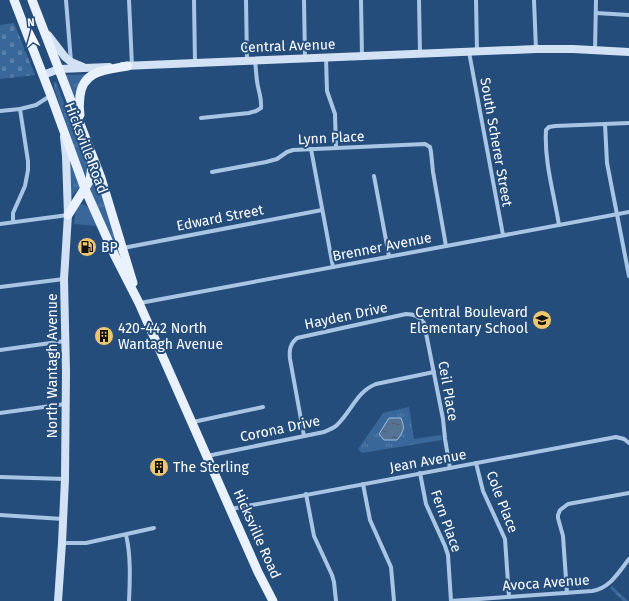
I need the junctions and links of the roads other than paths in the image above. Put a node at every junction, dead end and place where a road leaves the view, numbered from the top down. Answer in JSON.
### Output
{"nodes":[{"id":1,"x":14,"y":0,"type":"edge"},
{"id":2,"x":32,"y":0,"type":"edge"},
{"id":3,"x":66,"y":0,"type":"edge"},
{"id":4,"x":129,"y":0,"type":"edge"},
{"id":5,"x":194,"y":0,"type":"edge"},
{"id":6,"x":246,"y":0,"type":"edge"},
{"id":7,"x":304,"y":0,"type":"edge"},
{"id":8,"x":361,"y":0,"type":"edge"},
{"id":9,"x":419,"y":0,"type":"edge"},
{"id":10,"x":476,"y":0,"type":"edge"},
{"id":11,"x":534,"y":0,"type":"edge"},
{"id":12,"x":596,"y":0,"type":"edge"},
{"id":13,"x":596,"y":14,"type":"junction"},
{"id":14,"x":629,"y":15,"type":"edge"},
{"id":15,"x":44,"y":29,"type":"junction"},
{"id":16,"x":474,"y":49,"type":"junction"},
{"id":17,"x":536,"y":49,"type":"junction"},
{"id":18,"x":595,"y":50,"type":"junction"},
{"id":19,"x":629,"y":52,"type":"edge"},
{"id":20,"x":420,"y":54,"type":"junction"},
{"id":21,"x":362,"y":56,"type":"junction"},
{"id":22,"x":326,"y":58,"type":"junction"},
{"id":23,"x":305,"y":59,"type":"junction"},
{"id":24,"x":252,"y":61,"type":"junction"},
{"id":25,"x":71,"y":62,"type":"junction"},
{"id":26,"x":195,"y":63,"type":"junction"},
{"id":27,"x":130,"y":66,"type":"junction"},
{"id":28,"x":85,"y":68,"type":"junction"},
{"id":29,"x":59,"y":69,"type":"junction"},
{"id":30,"x":43,"y":75,"type":"junction"},
{"id":31,"x":51,"y":96,"type":"junction"},
{"id":32,"x":20,"y":109,"type":"junction"},
{"id":33,"x":0,"y":110,"type":"edge"},
{"id":34,"x":201,"y":118,"type":"dead end"},
{"id":35,"x":629,"y":123,"type":"edge"},
{"id":36,"x":605,"y":124,"type":"junction"},
{"id":37,"x":63,"y":130,"type":"junction"},
{"id":38,"x":84,"y":134,"type":"junction"},
{"id":39,"x":336,"y":148,"type":"junction"},
{"id":40,"x":311,"y":149,"type":"junction"},
{"id":41,"x":91,"y":152,"type":"junction"},
{"id":42,"x":212,"y":172,"type":"dead end"},
{"id":43,"x":374,"y":176,"type":"dead end"},
{"id":44,"x":85,"y":189,"type":"junction"},
{"id":45,"x":74,"y":206,"type":"junction"},
{"id":46,"x":322,"y":210,"type":"junction"},
{"id":47,"x":95,"y":212,"type":"junction"},
{"id":48,"x":629,"y":212,"type":"edge"},
{"id":49,"x":616,"y":214,"type":"junction"},
{"id":50,"x":68,"y":215,"type":"junction"},
{"id":51,"x":13,"y":222,"type":"junction"},
{"id":52,"x":0,"y":224,"type":"edge"},
{"id":53,"x":560,"y":225,"type":"junction"},
{"id":54,"x":503,"y":235,"type":"junction"},
{"id":55,"x":446,"y":246,"type":"junction"},
{"id":56,"x":123,"y":248,"type":"junction"},
{"id":57,"x":389,"y":256,"type":"junction"},
{"id":58,"x":332,"y":267,"type":"junction"},
{"id":59,"x":629,"y":276,"type":"edge"},
{"id":60,"x":64,"y":279,"type":"junction"},
{"id":61,"x":0,"y":287,"type":"edge"},
{"id":62,"x":139,"y":303,"type":"junction"},
{"id":63,"x":422,"y":320,"type":"joint"},
{"id":64,"x":66,"y":341,"type":"junction"},
{"id":65,"x":0,"y":350,"type":"edge"},
{"id":66,"x":434,"y":372,"type":"junction"},
{"id":67,"x":65,"y":404,"type":"junction"},
{"id":68,"x":262,"y":407,"type":"dead end"},
{"id":69,"x":0,"y":413,"type":"edge"},
{"id":70,"x":192,"y":422,"type":"junction"},
{"id":71,"x":304,"y":436,"type":"junction"},
{"id":72,"x":629,"y":443,"type":"edge"},
{"id":73,"x":207,"y":456,"type":"junction"},
{"id":74,"x":476,"y":463,"type":"junction"},
{"id":75,"x":450,"y":468,"type":"junction"},
{"id":76,"x":420,"y":473,"type":"junction"},
{"id":77,"x":0,"y":477,"type":"edge"},
{"id":78,"x":65,"y":479,"type":"junction"},
{"id":79,"x":363,"y":484,"type":"junction"},
{"id":80,"x":629,"y":493,"type":"edge"},
{"id":81,"x":306,"y":494,"type":"junction"},
{"id":82,"x":230,"y":509,"type":"junction"},
{"id":83,"x":0,"y":514,"type":"edge"},
{"id":84,"x":63,"y":519,"type":"junction"},
{"id":85,"x":154,"y":528,"type":"dead end"},
{"id":86,"x":126,"y":535,"type":"junction"},
{"id":87,"x":62,"y":543,"type":"junction"},
{"id":88,"x":629,"y":559,"type":"edge"},
{"id":89,"x":567,"y":593,"type":"junction"},
{"id":90,"x":509,"y":597,"type":"junction"},
{"id":91,"x":481,"y":600,"type":"edge"},
{"id":92,"x":58,"y":601,"type":"edge"},
{"id":93,"x":129,"y":601,"type":"edge"},
{"id":94,"x":272,"y":601,"type":"edge"},
{"id":95,"x":336,"y":601,"type":"edge"},
{"id":96,"x":394,"y":601,"type":"edge"},
{"id":97,"x":451,"y":601,"type":"edge"}],
"edges":[{"from":1,"to":30,"type":"main road","name":"Hicksville Road"},
{"from":2,"to":15,"type":"main road","name":"Hicksville Road"},
{"from":3,"to":25,"type":"street"},
{"from":4,"to":27,"type":"street"},
{"from":5,"to":26,"type":"street"},
{"from":6,"to":24,"type":"street"},
{"from":7,"to":23,"type":"street"},
{"from":8,"to":21,"type":"street"},
{"from":9,"to":20,"type":"street"},
{"from":10,"to":16,"type":"street","name":"South Scherer Street"},
{"from":11,"to":17,"type":"street"},
{"from":12,"to":13,"type":"street"},
{"from":13,"to":14,"type":"street"},
{"from":13,"to":18,"type":"street"},
{"from":15,"to":25,"type":"main road"},
{"from":15,"to":29,"type":"main road","name":"Hicksville Road"},
{"from":16,"to":17,"type":"main road","name":"Central Avenue"},
{"from":16,"to":20,"type":"main road","name":"Central Avenue"},
{"from":16,"to":54,"type":"street","name":"South Scherer Street"},
{"from":17,"to":18,"type":"main road","name":"Central Avenue"},
{"from":18,"to":19,"type":"main road"},
{"from":20,"to":21,"type":"main road","name":"Central Avenue"},
{"from":21,"to":22,"type":"main road","name":"Central Avenue"},
{"from":22,"to":23,"type":"main road","name":"Central Avenue"},
{"from":22,"to":39,"type":"street"},
{"from":23,"to":24,"type":"main road","name":"Central Avenue"},
{"from":24,"to":26,"type":"main road","name":"Central Avenue"},
{"from":24,"to":34,"type":"street"},
{"from":25,"to":28,"type":"main road"},
{"from":26,"to":27,"type":"main road","name":"Central Avenue"},
{"from":27,"to":28,"type":"main road","name":"Central Avenue"},
{"from":27,"to":38,"type":"main road"},
{"from":28,"to":29,"type":"main road","name":"Central Avenue"},
{"from":29,"to":30,"type":"main road","name":"Central Avenue"},
{"from":29,"to":38,"type":"main road","name":"Hicksville Road"},
{"from":30,"to":31,"type":"main road","name":"Hicksville Road"},
{"from":31,"to":32,"type":"street"},
{"from":31,"to":37,"type":"main road","name":"Hicksville Road"},
{"from":32,"to":33,"type":"street"},
{"from":32,"to":51,"type":"street"},
{"from":35,"to":36,"type":"street"},
{"from":36,"to":49,"type":"street"},
{"from":36,"to":53,"type":"street"},
{"from":37,"to":44,"type":"main road","name":"Hicksville Road"},
{"from":37,"to":50,"type":"main road","name":"North Wantagh Avenue"},
{"from":38,"to":41,"type":"main road","name":"Hicksville Road"},
{"from":39,"to":40,"type":"street","name":"Lynn Place"},
{"from":39,"to":55,"type":"street","name":"Lynn Place"},
{"from":40,"to":42,"type":"street","name":"Lynn Place"},
{"from":40,"to":46,"type":"street"},
{"from":41,"to":44,"type":"main road"},
{"from":41,"to":56,"type":"main road","name":"Hicksville Road"},
{"from":43,"to":57,"type":"street"},
{"from":44,"to":45,"type":"main road"},
{"from":44,"to":47,"type":"main road","name":"Hicksville Road"},
{"from":45,"to":47,"type":"main road"},
{"from":45,"to":50,"type":"main road"},
{"from":46,"to":56,"type":"street","name":"Edward Street"},
{"from":46,"to":58,"type":"street"},
{"from":47,"to":62,"type":"main road","name":"Hicksville Road"},
{"from":48,"to":49,"type":"street","name":"Brenner Avenue"},
{"from":49,"to":53,"type":"street","name":"Brenner Avenue"},
{"from":49,"to":59,"type":"street"},
{"from":50,"to":51,"type":"street"},
{"from":50,"to":60,"type":"main road","name":"North Wantagh Avenue"},
{"from":51,"to":52,"type":"street"},
{"from":53,"to":54,"type":"street","name":"Brenner Avenue"},
{"from":54,"to":55,"type":"street","name":"Brenner Avenue"},
{"from":55,"to":57,"type":"street","name":"Brenner Avenue"},
{"from":56,"to":62,"type":"main road","name":"Hicksville Road"},
{"from":57,"to":58,"type":"street","name":"Brenner Avenue"},
{"from":58,"to":62,"type":"street","name":"Brenner Avenue"},
{"from":60,"to":61,"type":"street"},
{"from":60,"to":64,"type":"main road","name":"North Wantagh Avenue"},
{"from":62,"to":70,"type":"main road","name":"Hicksville Road"},
{"from":63,"to":66,"type":"street","name":"Ceil Place"},
{"from":63,"to":71,"type":"street","name":"Hayden Drive"},
{"from":64,"to":65,"type":"street"},
{"from":64,"to":67,"type":"main road","name":"North Wantagh Avenue"},
{"from":66,"to":71,"type":"street","name":"Corona Drive"},
{"from":66,"to":75,"type":"street","name":"Ceil Place"},
{"from":67,"to":69,"type":"street"},
{"from":67,"to":78,"type":"main road","name":"North Wantagh Avenue"},
{"from":68,"to":70,"type":"street"},
{"from":70,"to":73,"type":"main road","name":"Hicksville Road"},
{"from":71,"to":73,"type":"street","name":"Corona Drive"},
{"from":72,"to":74,"type":"street","name":"Jean Avenue"},
{"from":73,"to":82,"type":"main road","name":"Hicksville Road"},
{"from":74,"to":75,"type":"street","name":"Jean Avenue"},
{"from":74,"to":90,"type":"street","name":"Cole Place"},
{"from":75,"to":76,"type":"street","name":"Jean Avenue"},
{"from":76,"to":79,"type":"street","name":"Jean Avenue"},
{"from":76,"to":97,"type":"street","name":"Fern Place"},
{"from":77,"to":78,"type":"street"},
{"from":78,"to":84,"type":"main road","name":"North Wantagh Avenue"},
{"from":79,"to":81,"type":"street","name":"Jean Avenue"},
{"from":79,"to":96,"type":"street"},
{"from":80,"to":89,"type":"street"},
{"from":81,"to":82,"type":"street","name":"Jean Avenue"},
{"from":81,"to":95,"type":"street"},
{"from":82,"to":94,"type":"main road","name":"Hicksville Road"},
{"from":83,"to":84,"type":"street"},
{"from":84,"to":87,"type":"main road","name":"North Wantagh Avenue"},
{"from":85,"to":86,"type":"street"},
{"from":86,"to":87,"type":"street"},
{"from":86,"to":93,"type":"street"},
{"from":87,"to":92,"type":"main road","name":"North Wantagh Avenue"},
{"from":88,"to":89,"type":"street","name":"Avoca Avenue"},
{"from":89,"to":90,"type":"street","name":"Avoca Avenue"},
{"from":90,"to":91,"type":"street","name":"Avoca Avenue"},
{"from":91,"to":97,"type":"street","name":"Avoca Avenue"}]}
